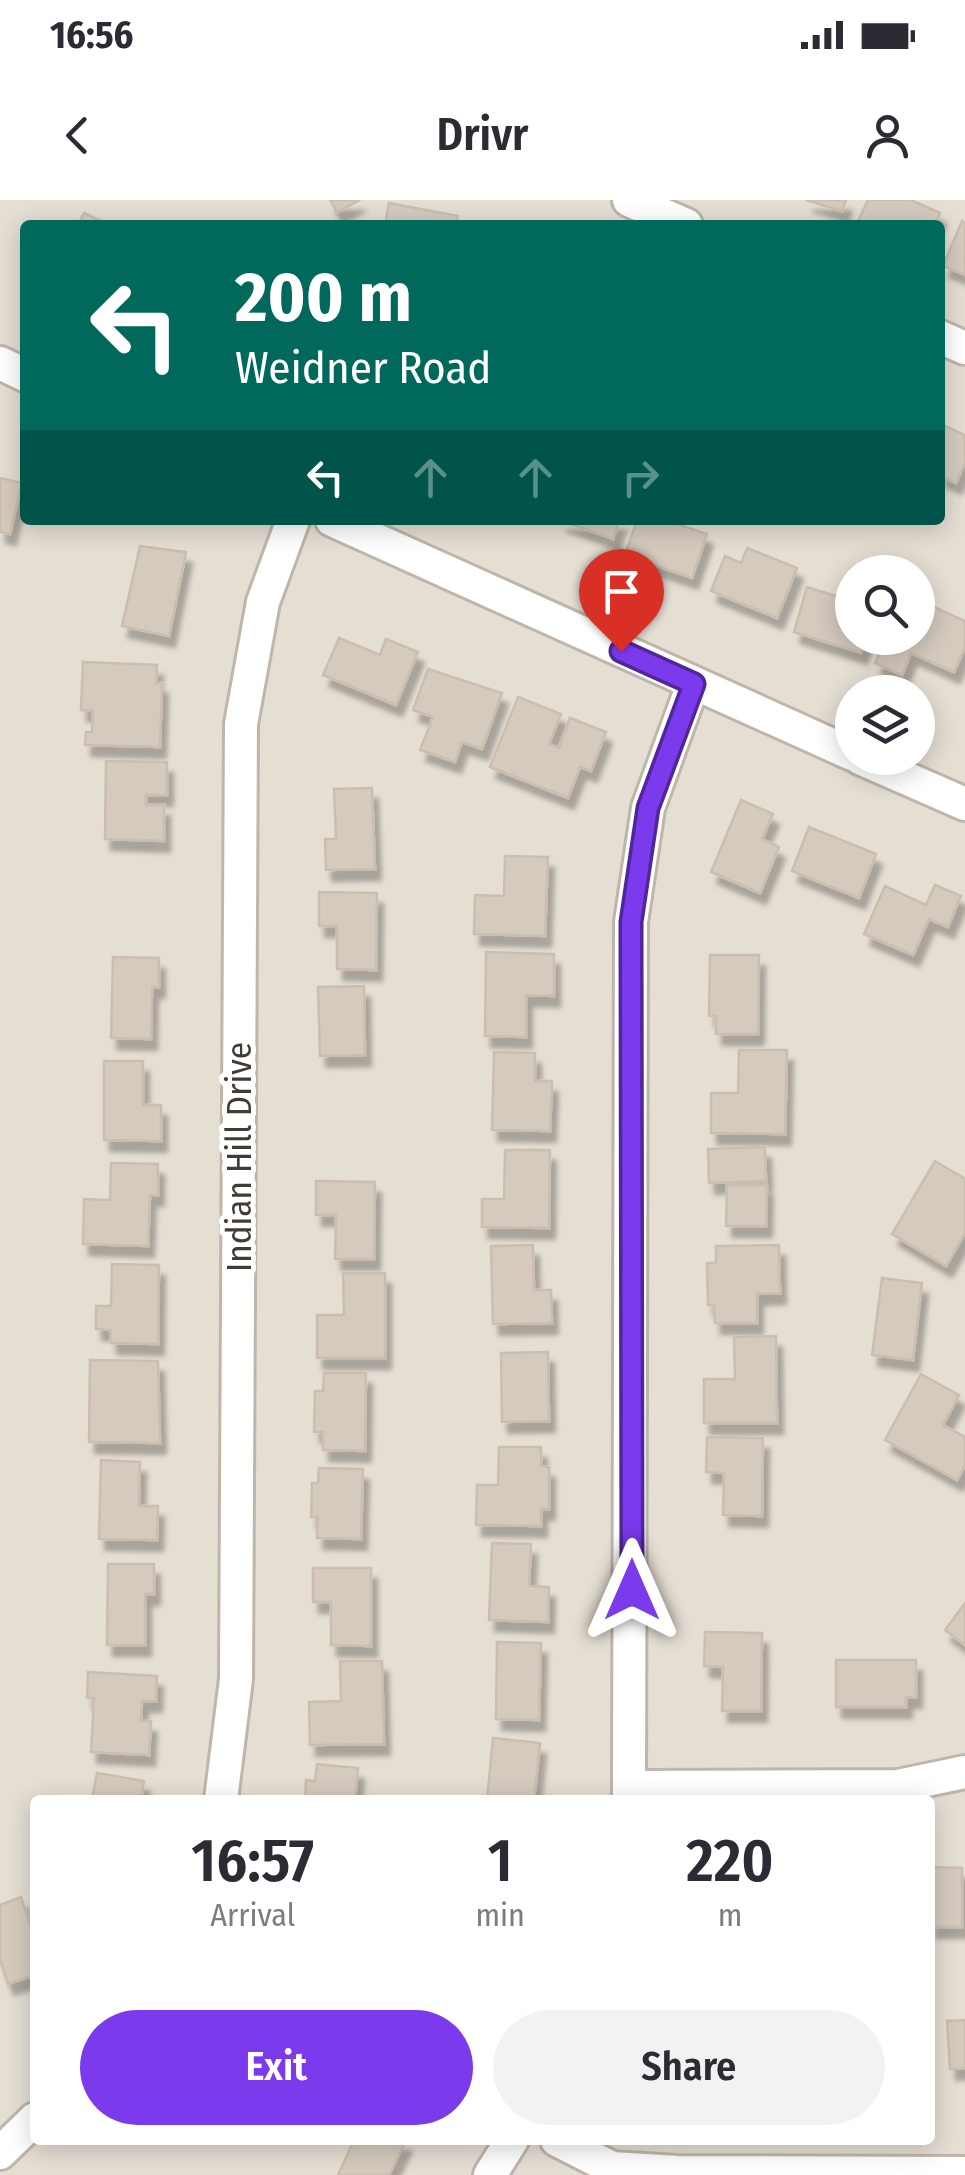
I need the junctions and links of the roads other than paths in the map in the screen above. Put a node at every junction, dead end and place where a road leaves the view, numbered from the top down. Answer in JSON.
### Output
{"nodes":[{"id":1,"x":629,"y":200,"type":"edge"},
{"id":2,"x":675,"y":220,"type":"edge"},
{"id":3,"x":291,"y":525,"type":"edge"},
{"id":4,"x":343,"y":525,"type":"edge"},
{"id":5,"x":694,"y":684,"type":"junction"},
{"id":6,"x":835,"y":746,"type":"edge"},
{"id":7,"x":899,"y":775,"type":"edge"},
{"id":8,"x":965,"y":804,"type":"edge"},
{"id":9,"x":965,"y":1772,"type":"edge"},
{"id":10,"x":630,"y":1794,"type":"edge"},
{"id":11,"x":223,"y":1795,"type":"edge"},
{"id":12,"x":30,"y":2124,"type":"edge"},
{"id":13,"x":509,"y":2145,"type":"edge"},
{"id":14,"x":567,"y":2145,"type":"edge"},
{"id":15,"x":0,"y":2152,"type":"edge"},
{"id":16,"x":965,"y":2173,"type":"edge"},
{"id":17,"x":490,"y":2175,"type":"edge"}],
"edges":[{"from":1,"to":2,"type":"street"},
{"from":3,"to":11,"type":"street","name":"Indian Hill Drive"},
{"from":4,"to":5,"type":"street"},
{"from":5,"to":6,"type":"street"},
{"from":5,"to":10,"type":"street"},
{"from":7,"to":8,"type":"street"},
{"from":9,"to":10,"type":"street"},
{"from":12,"to":15,"type":"street"},
{"from":13,"to":17,"type":"street"},
{"from":14,"to":16,"type":"street"}]}
